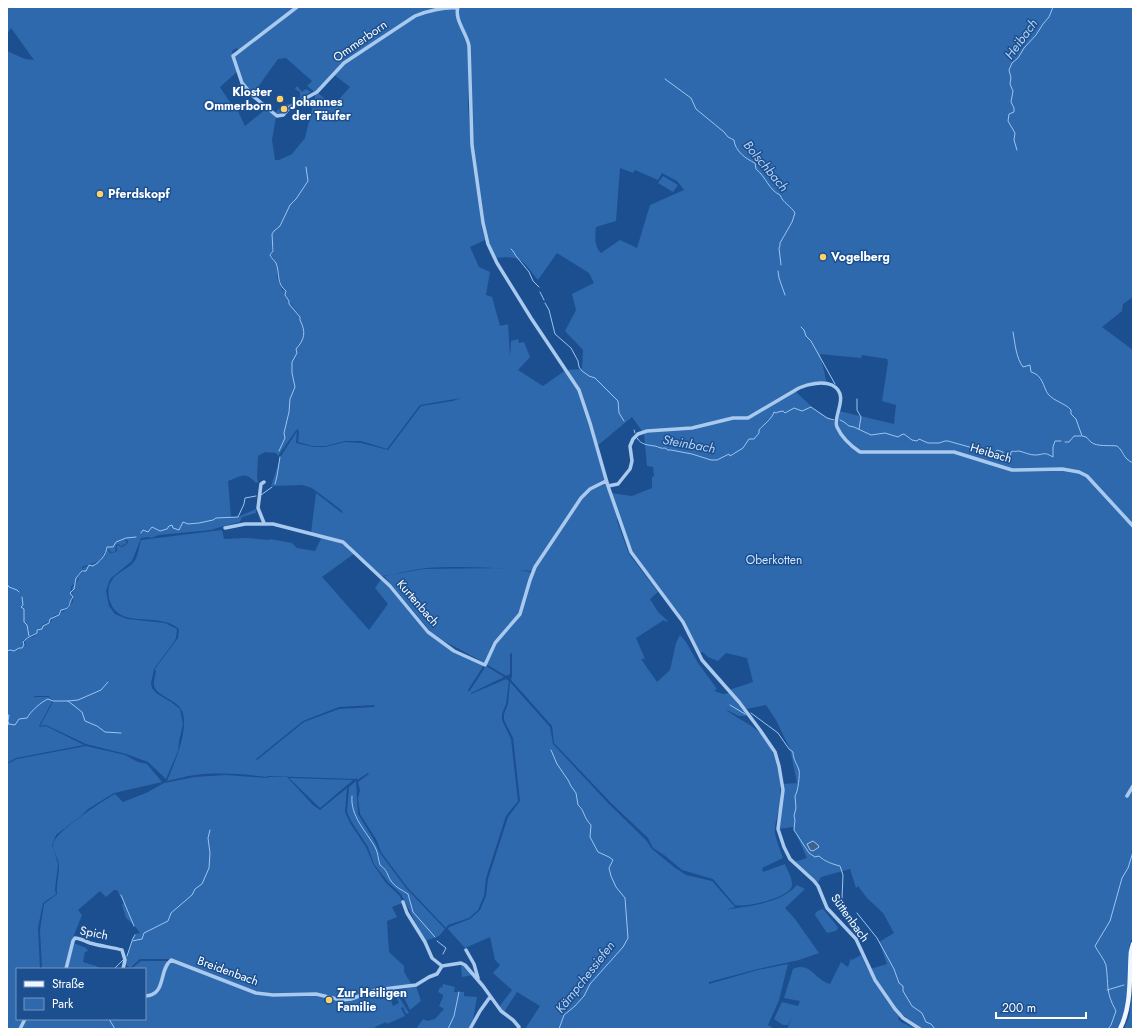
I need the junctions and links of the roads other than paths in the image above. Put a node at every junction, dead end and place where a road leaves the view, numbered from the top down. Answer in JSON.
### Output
{"nodes":[{"id":1,"x":297,"y":7,"type":"edge"},
{"id":2,"x":458,"y":8,"type":"edge"},
{"id":3,"x":606,"y":481,"type":"junction"},
{"id":4,"x":264,"y":482,"type":"dead end"},
{"id":5,"x":608,"y":486,"type":"junction"},
{"id":6,"x":264,"y":523,"type":"junction"},
{"id":7,"x":1133,"y":526,"type":"edge"},
{"id":8,"x":225,"y":528,"type":"dead end"},
{"id":9,"x":1132,"y":787,"type":"edge"},
{"id":10,"x":1127,"y":796,"type":"dead end"},
{"id":11,"x":403,"y":902,"type":"dead end"},
{"id":12,"x":1133,"y":944,"type":"edge"},
{"id":13,"x":466,"y":950,"type":"dead end"},
{"id":14,"x":442,"y":966,"type":"junction"},
{"id":15,"x":66,"y":968,"type":"edge"},
{"id":16,"x":124,"y":968,"type":"edge"},
{"id":17,"x":478,"y":980,"type":"junction"},
{"id":18,"x":146,"y":996,"type":"edge"},
{"id":19,"x":490,"y":998,"type":"junction"},
{"id":20,"x":24,"y":1020,"type":"edge"},
{"id":21,"x":20,"y":1029,"type":"edge"},
{"id":22,"x":470,"y":1029,"type":"edge"},
{"id":23,"x":518,"y":1029,"type":"edge"},
{"id":24,"x":920,"y":1029,"type":"edge"},
{"id":25,"x":1120,"y":1029,"type":"edge"}],
"edges":[{"from":1,"to":2,"type":"street","name":"Ommerborn"},
{"from":2,"to":3,"type":"street"},
{"from":3,"to":5,"type":"street"},
{"from":3,"to":6,"type":"street","name":"Kurtenbach"},
{"from":4,"to":6,"type":"street"},
{"from":5,"to":7,"type":"street","name":"Heibach"},
{"from":5,"to":24,"type":"street","name":"Süttenbach"},
{"from":6,"to":8,"type":"street","name":"Kurtenbach"},
{"from":9,"to":10,"type":"street"},
{"from":11,"to":14,"type":"street"},
{"from":12,"to":25,"type":"main road"},
{"from":13,"to":17,"type":"street"},
{"from":14,"to":17,"type":"street"},
{"from":14,"to":18,"type":"street","name":"Breidenbach"},
{"from":15,"to":16,"type":"street","name":"Spich"},
{"from":17,"to":19,"type":"street"},
{"from":19,"to":22,"type":"street"},
{"from":19,"to":23,"type":"street"},
{"from":20,"to":21,"type":"street"}]}
